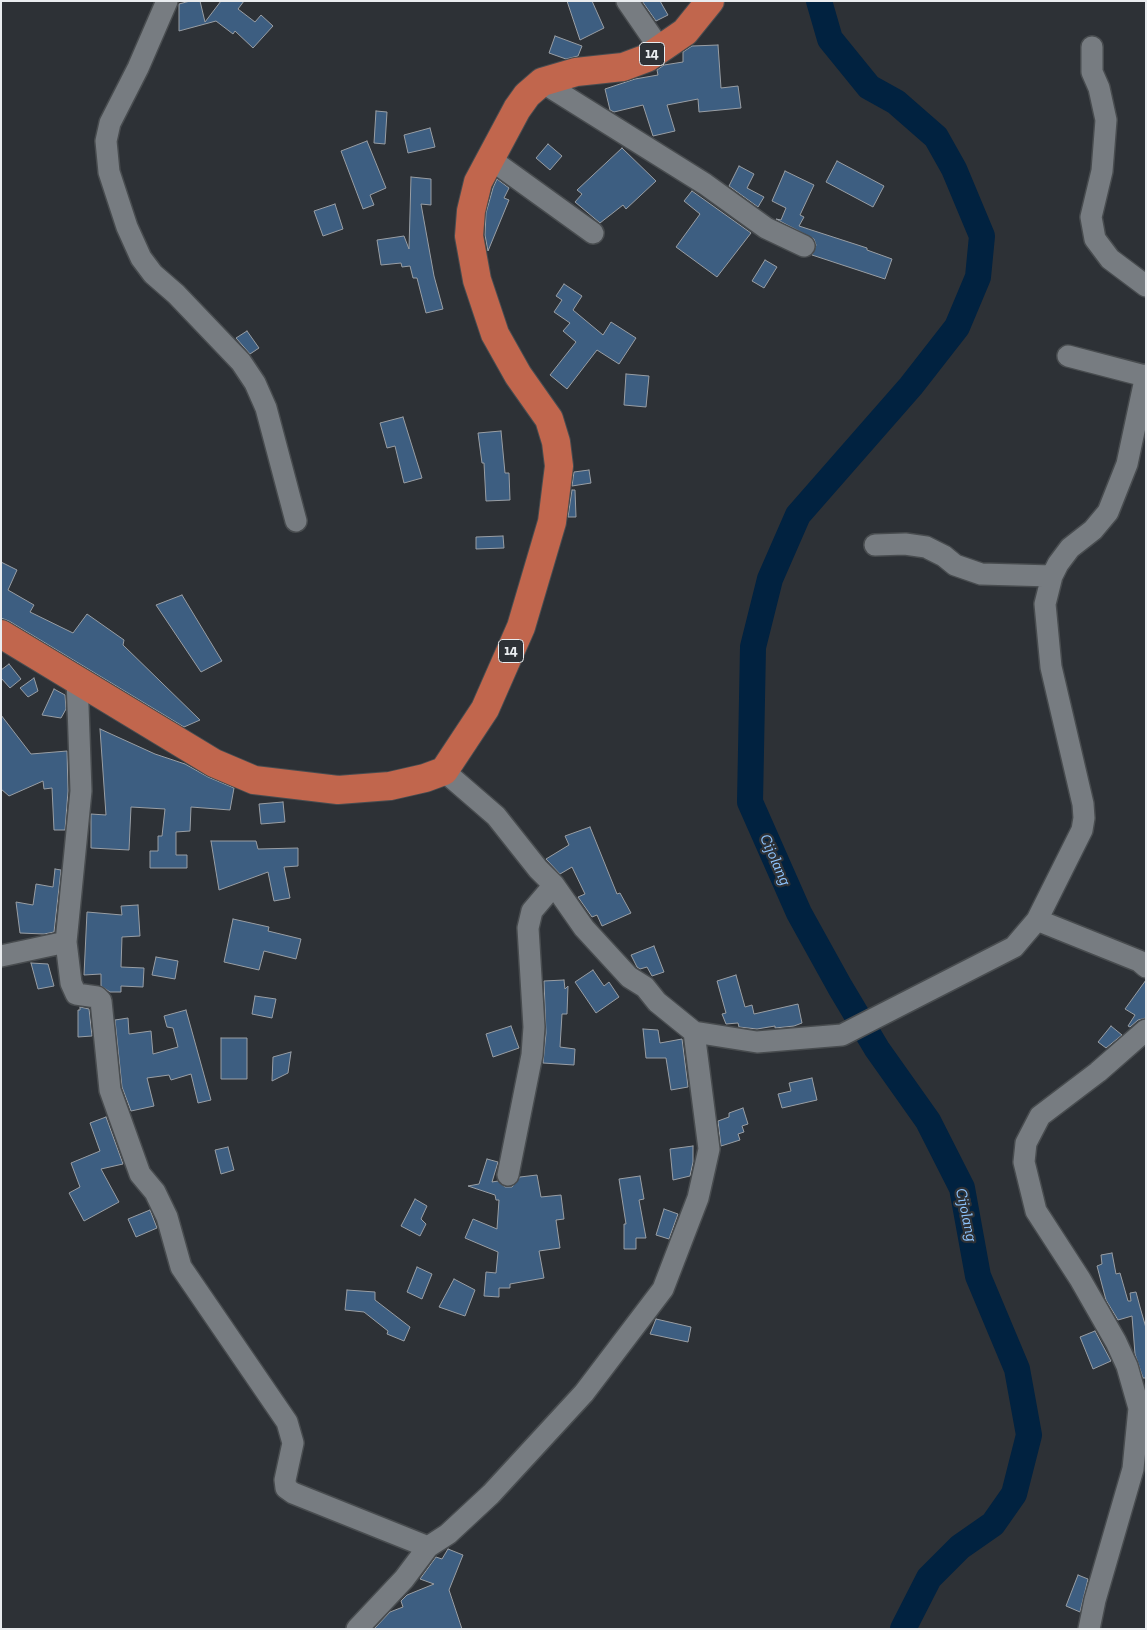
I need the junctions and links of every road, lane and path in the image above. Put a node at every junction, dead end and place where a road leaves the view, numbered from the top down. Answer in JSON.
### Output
{"nodes":[{"id":1,"x":167,"y":1,"type":"edge"},
{"id":2,"x":627,"y":1,"type":"edge"},
{"id":3,"x":710,"y":1,"type":"edge"},
{"id":4,"x":1092,"y":47,"type":"dead end"},
{"id":5,"x":660,"y":50,"type":"junction"},
{"id":6,"x":544,"y":81,"type":"junction"},
{"id":7,"x":489,"y":158,"type":"junction"},
{"id":8,"x":593,"y":233,"type":"dead end"},
{"id":9,"x":804,"y":246,"type":"dead end"},
{"id":10,"x":1146,"y":286,"type":"edge"},
{"id":11,"x":1068,"y":356,"type":"dead end"},
{"id":12,"x":1145,"y":375,"type":"edge"},
{"id":13,"x":296,"y":521,"type":"dead end"},
{"id":14,"x":875,"y":545,"type":"dead end"},
{"id":15,"x":1052,"y":576,"type":"junction"},
{"id":16,"x":1,"y":634,"type":"edge"},
{"id":17,"x":77,"y":678,"type":"junction"},
{"id":18,"x":444,"y":771,"type":"junction"},
{"id":19,"x":554,"y":885,"type":"junction"},
{"id":20,"x":1037,"y":920,"type":"junction"},
{"id":21,"x":66,"y":942,"type":"junction"},
{"id":22,"x":1,"y":956,"type":"edge"},
{"id":23,"x":1146,"y":967,"type":"edge"},
{"id":24,"x":1146,"y":1030,"type":"edge"},
{"id":25,"x":694,"y":1032,"type":"junction"},
{"id":26,"x":508,"y":1175,"type":"dead end"},
{"id":27,"x":428,"y":1548,"type":"junction"},
{"id":28,"x":357,"y":1629,"type":"edge"},
{"id":29,"x":1089,"y":1629,"type":"edge"}],
"edges":[{"from":1,"to":13,"type":"street"},
{"from":2,"to":5,"type":"street"},
{"from":3,"to":5,"type":"highway","number":"14"},
{"from":4,"to":10,"type":"street"},
{"from":5,"to":6,"type":"highway","number":"14"},
{"from":6,"to":7,"type":"highway","number":"14"},
{"from":6,"to":9,"type":"street"},
{"from":7,"to":8,"type":"street"},
{"from":7,"to":18,"type":"highway","number":"14"},
{"from":11,"to":12,"type":"street"},
{"from":12,"to":15,"type":"street"},
{"from":14,"to":15,"type":"street"},
{"from":15,"to":20,"type":"street"},
{"from":16,"to":17,"type":"highway"},
{"from":17,"to":18,"type":"highway"},
{"from":17,"to":21,"type":"street"},
{"from":18,"to":19,"type":"street"},
{"from":19,"to":25,"type":"street"},
{"from":19,"to":26,"type":"street"},
{"from":20,"to":23,"type":"street"},
{"from":20,"to":25,"type":"street"},
{"from":21,"to":22,"type":"street"},
{"from":21,"to":27,"type":"street"},
{"from":24,"to":29,"type":"street"},
{"from":25,"to":27,"type":"street"},
{"from":27,"to":28,"type":"street"}]}
